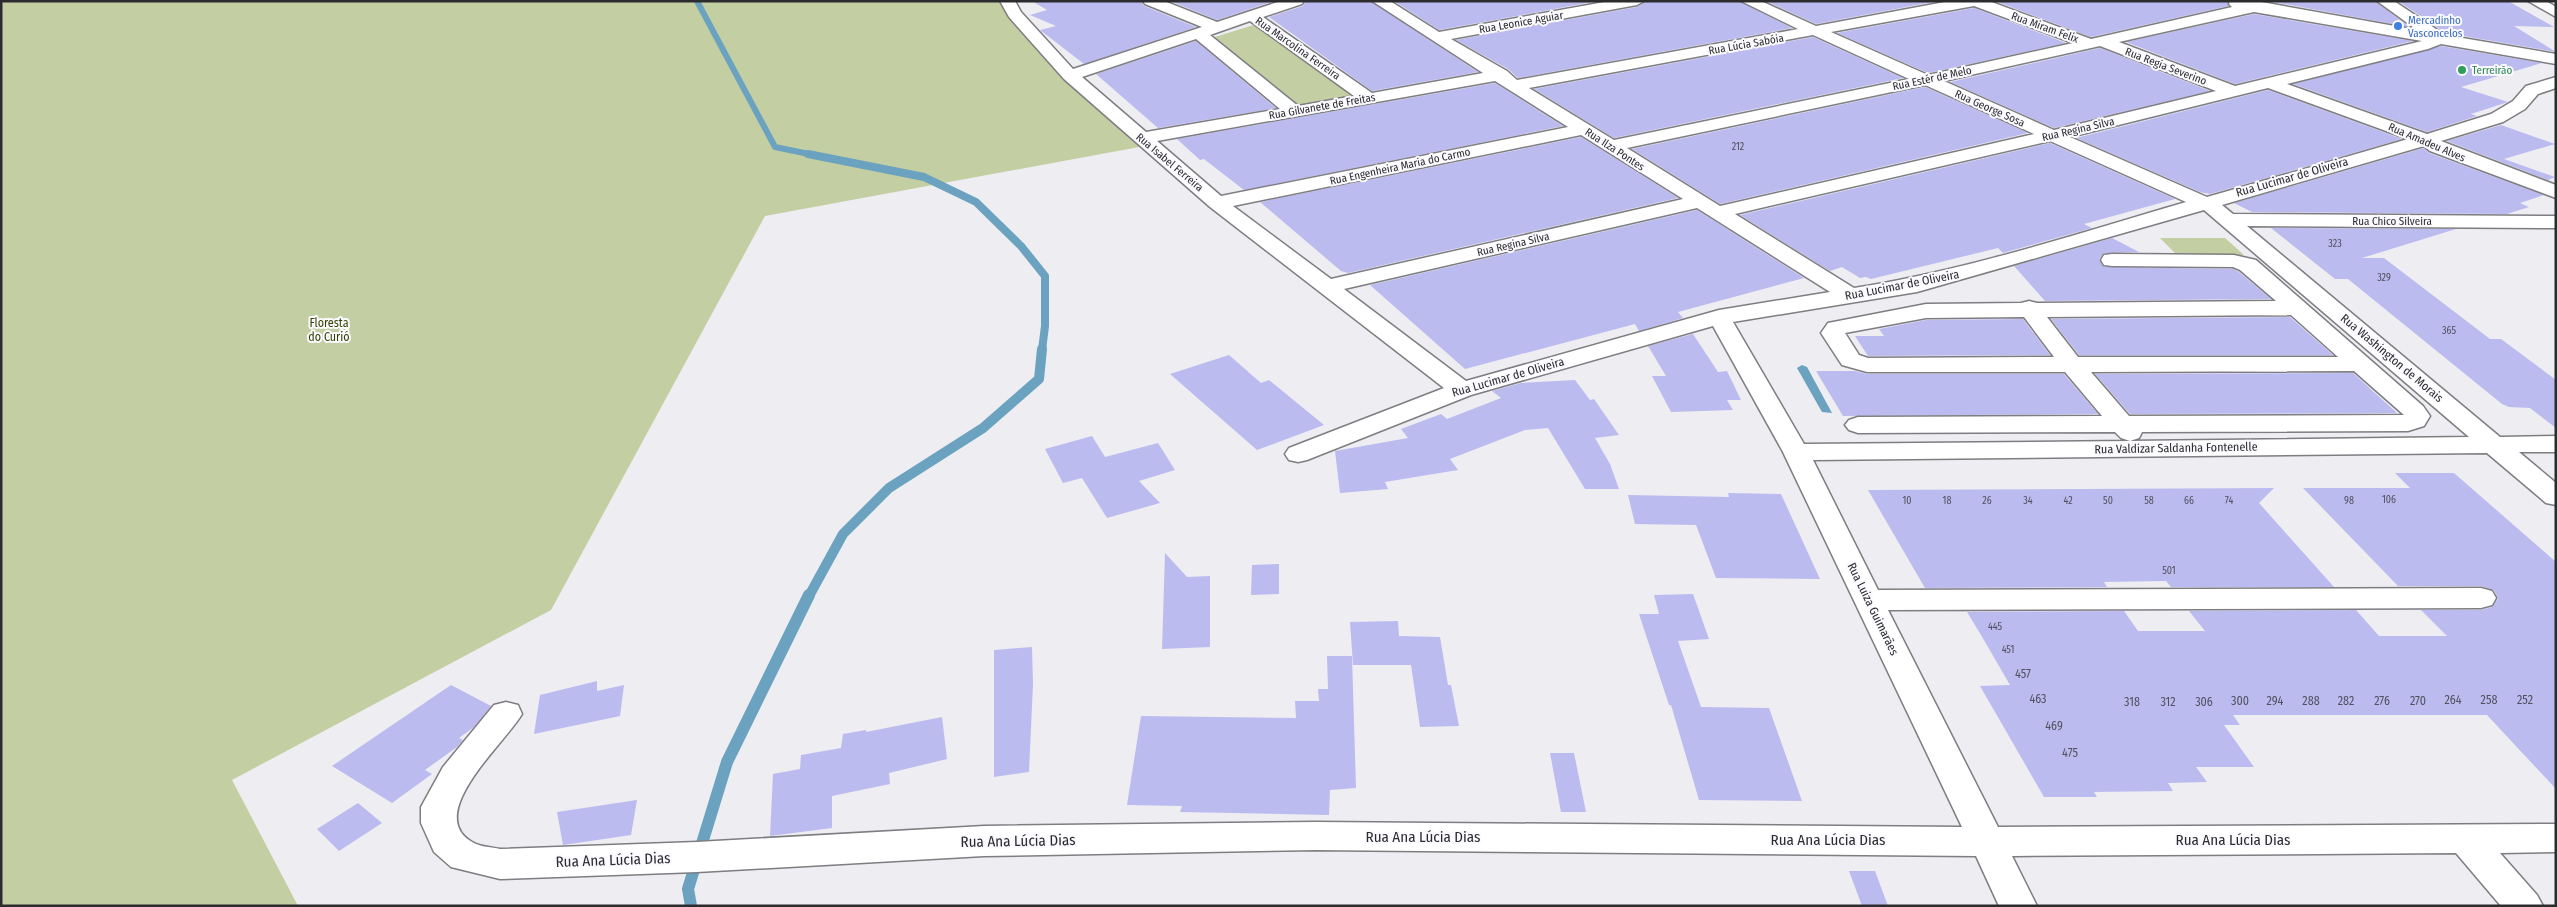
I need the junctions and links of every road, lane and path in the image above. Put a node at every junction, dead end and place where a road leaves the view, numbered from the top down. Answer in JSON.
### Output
{"nodes":[{"id":1,"x":1007,"y":1,"type":"edge"},
{"id":2,"x":1150,"y":1,"type":"edge"},
{"id":3,"x":1297,"y":1,"type":"edge"},
{"id":4,"x":1379,"y":1,"type":"edge"},
{"id":5,"x":1538,"y":1,"type":"edge"},
{"id":6,"x":1578,"y":1,"type":"edge"},
{"id":7,"x":1637,"y":1,"type":"edge"},
{"id":8,"x":1748,"y":1,"type":"edge"},
{"id":9,"x":1975,"y":1,"type":"edge"},
{"id":10,"x":2220,"y":1,"type":"edge"},
{"id":11,"x":2384,"y":1,"type":"edge"},
{"id":12,"x":2535,"y":1,"type":"edge"},
{"id":13,"x":2250,"y":4,"type":"edge"},
{"id":14,"x":1595,"y":8,"type":"junction"},
{"id":15,"x":2556,"y":13,"type":"edge"},
{"id":16,"x":1563,"y":15,"type":"junction"},
{"id":17,"x":1252,"y":16,"type":"junction"},
{"id":18,"x":1216,"y":27,"type":"junction"},
{"id":19,"x":1814,"y":32,"type":"junction"},
{"id":20,"x":1198,"y":33,"type":"junction"},
{"id":21,"x":1436,"y":37,"type":"junction"},
{"id":22,"x":2440,"y":39,"type":"junction"},
{"id":23,"x":2093,"y":42,"type":"junction"},
{"id":24,"x":2556,"y":60,"type":"edge"},
{"id":25,"x":1070,"y":75,"type":"junction"},
{"id":26,"x":1501,"y":75,"type":"junction"},
{"id":27,"x":1927,"y":80,"type":"junction"},
{"id":28,"x":2556,"y":82,"type":"edge"},
{"id":29,"x":2270,"y":83,"type":"junction"},
{"id":30,"x":1516,"y":85,"type":"junction"},
{"id":31,"x":2233,"y":91,"type":"junction"},
{"id":32,"x":1369,"y":98,"type":"junction"},
{"id":33,"x":1295,"y":112,"type":"junction"},
{"id":34,"x":1584,"y":129,"type":"junction"},
{"id":35,"x":2054,"y":135,"type":"junction"},
{"id":36,"x":1144,"y":138,"type":"junction"},
{"id":37,"x":2425,"y":139,"type":"junction"},
{"id":38,"x":1610,"y":146,"type":"junction"},
{"id":39,"x":2553,"y":190,"type":"edge"},
{"id":40,"x":2205,"y":203,"type":"junction"},
{"id":41,"x":1217,"y":204,"type":"junction"},
{"id":42,"x":1707,"y":207,"type":"junction"},
{"id":43,"x":2227,"y":220,"type":"junction"},
{"id":44,"x":2556,"y":222,"type":"edge"},
{"id":45,"x":2112,"y":260,"type":"dead end"},
{"id":46,"x":1328,"y":286,"type":"junction"},
{"id":47,"x":1850,"y":296,"type":"junction"},
{"id":48,"x":2030,"y":308,"type":"junction"},
{"id":49,"x":2298,"y":308,"type":"junction"},
{"id":50,"x":1719,"y":317,"type":"junction"},
{"id":51,"x":2071,"y":364,"type":"junction"},
{"id":52,"x":2362,"y":364,"type":"junction"},
{"id":53,"x":1462,"y":390,"type":"junction"},
{"id":54,"x":1858,"y":425,"type":"dead end"},
{"id":55,"x":2123,"y":425,"type":"junction"},
{"id":56,"x":2493,"y":444,"type":"junction"},
{"id":57,"x":2556,"y":444,"type":"edge"},
{"id":58,"x":2143,"y":449,"type":"junction"},
{"id":59,"x":1796,"y":452,"type":"junction"},
{"id":60,"x":1298,"y":454,"type":"dead end"},
{"id":61,"x":2556,"y":497,"type":"edge"},
{"id":62,"x":2481,"y":598,"type":"dead end"},
{"id":63,"x":1868,"y":600,"type":"junction"},
{"id":64,"x":506,"y":714,"type":"dead end"},
{"id":65,"x":2465,"y":838,"type":"junction"},
{"id":66,"x":2556,"y":838,"type":"edge"},
{"id":67,"x":1987,"y":842,"type":"junction"},
{"id":68,"x":2018,"y":906,"type":"edge"},
{"id":69,"x":2524,"y":906,"type":"edge"}],
"edges":[{"from":1,"to":25,"type":"street"},
{"from":2,"to":18,"type":"street"},
{"from":3,"to":17,"type":"street"},
{"from":4,"to":21,"type":"street","name":"Rua Ilza Pontes"},
{"from":5,"to":16,"type":"street"},
{"from":6,"to":14,"type":"street"},
{"from":7,"to":14,"type":"street","name":"Rua Leonice Aguiar"},
{"from":8,"to":19,"type":"street","name":"Rua George Sosa"},
{"from":9,"to":19,"type":"street","name":"Rua Lúcia Sabóia"},
{"from":9,"to":23,"type":"street","name":"Rua Miram Felix"},
{"from":10,"to":13,"type":"street"},
{"from":11,"to":22,"type":"street"},
{"from":12,"to":15,"type":"street"},
{"from":13,"to":22,"type":"street"},
{"from":13,"to":23,"type":"street","name":"Rua Estér de Melo"},
{"from":14,"to":16,"type":"street","name":"Rua Leonice Aguiar"},
{"from":16,"to":21,"type":"street","name":"Rua Leonice Aguiar"},
{"from":17,"to":18,"type":"street"},
{"from":17,"to":32,"type":"street","name":"Rua Marcolina Ferreira"},
{"from":18,"to":20,"type":"street"},
{"from":19,"to":27,"type":"street","name":"Rua George Sosa"},
{"from":19,"to":30,"type":"street","name":"Rua Lúcia Sabóia"},
{"from":20,"to":25,"type":"street"},
{"from":20,"to":33,"type":"street"},
{"from":21,"to":26,"type":"street","name":"Rua Ilza Pontes"},
{"from":22,"to":24,"type":"street"},
{"from":22,"to":29,"type":"street","name":"Rua Regina Silva"},
{"from":23,"to":27,"type":"street","name":"Rua Estér de Melo"},
{"from":23,"to":31,"type":"street","name":"Rua Regia Severino"},
{"from":25,"to":36,"type":"street","name":"Rua Isabel Ferreira"},
{"from":26,"to":30,"type":"street","name":"Rua Ilza Pontes"},
{"from":26,"to":32,"type":"street","name":"Rua Gilvanete de Freitas"},
{"from":27,"to":35,"type":"street","name":"Rua George Sosa"},
{"from":27,"to":38,"type":"street","name":"Rua Estér de Melo"},
{"from":28,"to":37,"type":"street","name":"Rua Lucimar de Oliveira"},
{"from":29,"to":31,"type":"street","name":"Rua Regina Silva"},
{"from":29,"to":37,"type":"street","name":"Rua Amadeu Alves"},
{"from":30,"to":34,"type":"street","name":"Rua Ilza Pontes"},
{"from":31,"to":35,"type":"street","name":"Rua Regina Silva"},
{"from":32,"to":33,"type":"street","name":"Rua Gilvanete de Freitas"},
{"from":33,"to":36,"type":"street","name":"Rua Gilvanete de Freitas"},
{"from":34,"to":38,"type":"street","name":"Rua Ilza Pontes"},
{"from":34,"to":41,"type":"street","name":"Rua Engenheira Maria do Carmo"},
{"from":35,"to":40,"type":"street","name":"Rua George Sosa"},
{"from":35,"to":42,"type":"street","name":"Rua Regina Silva"},
{"from":36,"to":41,"type":"street","name":"Rua Isabel Ferreira"},
{"from":37,"to":39,"type":"street","name":"Rua Amadeu Alves"},
{"from":37,"to":40,"type":"street","name":"Rua Lucimar de Oliveira"},
{"from":38,"to":42,"type":"street","name":"Rua Ilza Pontes"},
{"from":40,"to":43,"type":"street","name":"Rua Washington de Morais"},
{"from":40,"to":47,"type":"street","name":"Rua Lucimar de Oliveira"},
{"from":41,"to":46,"type":"street","name":"Rua Isabel Ferreira"},
{"from":42,"to":46,"type":"street","name":"Rua Regina Silva"},
{"from":42,"to":47,"type":"street","name":"Rua Ilza Pontes"},
{"from":43,"to":44,"type":"street","name":"Rua Chico Silveira"},
{"from":43,"to":56,"type":"street","name":"Rua Washington de Morais"},
{"from":45,"to":49,"type":"street"},
{"from":46,"to":53,"type":"street","name":"Rua Isabel Ferreira"},
{"from":47,"to":50,"type":"street","name":"Rua Lucimar de Oliveira"},
{"from":48,"to":49,"type":"street"},
{"from":48,"to":51,"type":"street"},
{"from":48,"to":51,"type":"street"},
{"from":49,"to":52,"type":"street"},
{"from":50,"to":53,"type":"street","name":"Rua Lucimar de Oliveira"},
{"from":50,"to":59,"type":"street","name":"Rua Luiza Guimarães"},
{"from":51,"to":52,"type":"street"},
{"from":51,"to":55,"type":"street"},
{"from":52,"to":55,"type":"street"},
{"from":53,"to":60,"type":"street","name":"Rua Lucimar de Oliveira"},
{"from":54,"to":55,"type":"street"},
{"from":55,"to":58,"type":"street"},
{"from":56,"to":57,"type":"street","name":"Rua Valdizar Saldanha Fontenelle"},
{"from":56,"to":58,"type":"street","name":"Rua Valdizar Saldanha Fontenelle"},
{"from":56,"to":61,"type":"street","name":"Rua Washington de Morais"},
{"from":58,"to":59,"type":"street","name":"Rua Valdizar Saldanha Fontenelle"},
{"from":59,"to":63,"type":"street","name":"Rua Luiza Guimarães"},
{"from":62,"to":63,"type":"street"},
{"from":63,"to":67,"type":"street","name":"Rua Luiza Guimarães"},
{"from":64,"to":67,"type":"street","name":"Rua Ana Lúcia Dias"},
{"from":65,"to":66,"type":"street","name":"Rua Ana Lúcia Dias"},
{"from":65,"to":67,"type":"street","name":"Rua Ana Lúcia Dias"},
{"from":65,"to":69,"type":"street"},
{"from":67,"to":68,"type":"street","name":"Rua Luiza Guimarães"}]}
